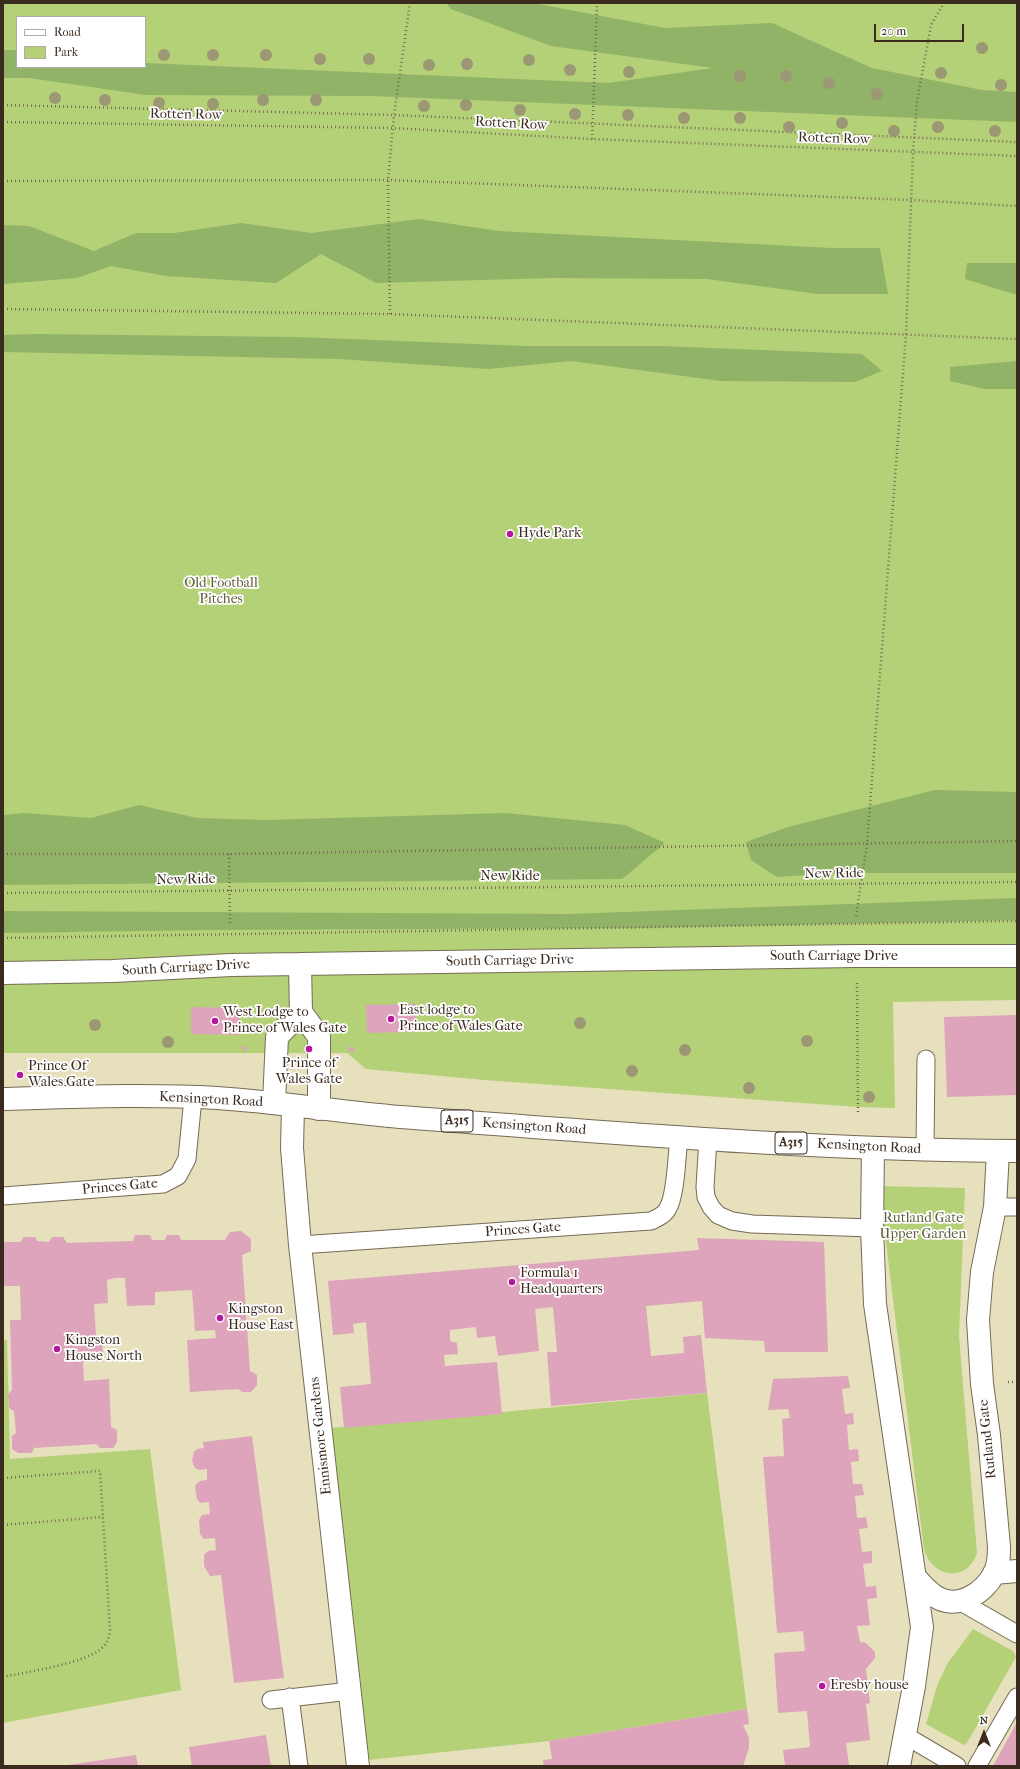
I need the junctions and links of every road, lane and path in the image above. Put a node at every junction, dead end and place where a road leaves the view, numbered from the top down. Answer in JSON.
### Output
{"nodes":[{"id":1,"x":410,"y":3,"type":"edge"},
{"id":2,"x":944,"y":3,"type":"edge"},
{"id":3,"x":597,"y":6,"type":"dead end"},
{"id":4,"x":3,"y":105,"type":"edge"},
{"id":5,"x":394,"y":115,"type":"junction"},
{"id":6,"x":3,"y":122,"type":"edge"},
{"id":7,"x":593,"y":123,"type":"junction"},
{"id":8,"x":392,"y":128,"type":"junction"},
{"id":9,"x":915,"y":137,"type":"junction"},
{"id":10,"x":592,"y":139,"type":"junction"},
{"id":11,"x":1017,"y":142,"type":"edge"},
{"id":12,"x":913,"y":152,"type":"junction"},
{"id":13,"x":1017,"y":156,"type":"edge"},
{"id":14,"x":388,"y":180,"type":"junction"},
{"id":15,"x":3,"y":181,"type":"edge"},
{"id":16,"x":911,"y":200,"type":"junction"},
{"id":17,"x":1017,"y":206,"type":"edge"},
{"id":18,"x":3,"y":310,"type":"edge"},
{"id":19,"x":390,"y":314,"type":"junction"},
{"id":20,"x":906,"y":334,"type":"junction"},
{"id":21,"x":1017,"y":339,"type":"edge"},
{"id":22,"x":1017,"y":841,"type":"edge"},
{"id":23,"x":867,"y":844,"type":"junction"},
{"id":24,"x":3,"y":854,"type":"edge"},
{"id":25,"x":229,"y":854,"type":"junction"},
{"id":26,"x":1017,"y":882,"type":"edge"},
{"id":27,"x":860,"y":884,"type":"junction"},
{"id":28,"x":230,"y":890,"type":"junction"},
{"id":29,"x":3,"y":893,"type":"edge"},
{"id":30,"x":856,"y":916,"type":"dead end"},
{"id":31,"x":1017,"y":921,"type":"edge"},
{"id":32,"x":230,"y":926,"type":"dead end"},
{"id":33,"x":3,"y":938,"type":"edge"},
{"id":34,"x":1017,"y":956,"type":"edge"},
{"id":35,"x":300,"y":964,"type":"junction"},
{"id":36,"x":3,"y":973,"type":"edge"},
{"id":37,"x":857,"y":979,"type":"dead end"},
{"id":38,"x":300,"y":1012,"type":"junction"},
{"id":39,"x":926,"y":1059,"type":"dead end"},
{"id":40,"x":193,"y":1098,"type":"junction"},
{"id":41,"x":3,"y":1100,"type":"edge"},
{"id":42,"x":284,"y":1104,"type":"junction"},
{"id":43,"x":319,"y":1109,"type":"junction"},
{"id":44,"x":858,"y":1114,"type":"dead end"},
{"id":45,"x":678,"y":1136,"type":"junction"},
{"id":46,"x":708,"y":1138,"type":"junction"},
{"id":47,"x":873,"y":1148,"type":"junction"},
{"id":48,"x":925,"y":1150,"type":"junction"},
{"id":49,"x":1008,"y":1151,"type":"edge"},
{"id":50,"x":3,"y":1196,"type":"edge"},
{"id":51,"x":995,"y":1207,"type":"junction"},
{"id":52,"x":1017,"y":1207,"type":"edge"},
{"id":53,"x":872,"y":1228,"type":"junction"},
{"id":54,"x":300,"y":1245,"type":"junction"},
{"id":55,"x":3,"y":1478,"type":"edge"},
{"id":56,"x":103,"y":1517,"type":"junction"},
{"id":57,"x":3,"y":1525,"type":"edge"},
{"id":58,"x":1017,"y":1571,"type":"edge"},
{"id":59,"x":994,"y":1573,"type":"junction"},
{"id":60,"x":915,"y":1577,"type":"junction"},
{"id":61,"x":961,"y":1602,"type":"junction"},
{"id":62,"x":1017,"y":1634,"type":"edge"},
{"id":63,"x":3,"y":1677,"type":"edge"},
{"id":64,"x":350,"y":1691,"type":"junction"},
{"id":65,"x":290,"y":1697,"type":"junction"},
{"id":66,"x":1017,"y":1697,"type":"edge"},
{"id":67,"x":271,"y":1700,"type":"dead end"},
{"id":68,"x":906,"y":1736,"type":"junction"},
{"id":69,"x":901,"y":1765,"type":"edge"},
{"id":70,"x":299,"y":1766,"type":"edge"},
{"id":71,"x":358,"y":1766,"type":"edge"},
{"id":72,"x":957,"y":1766,"type":"edge"},
{"id":73,"x":977,"y":1766,"type":"edge"}],
"edges":[{"from":1,"to":5,"type":"path"},
{"from":2,"to":9,"type":"path"},
{"from":3,"to":7,"type":"path"},
{"from":4,"to":5,"type":"path"},
{"from":5,"to":7,"type":"path"},
{"from":5,"to":8,"type":"path"},
{"from":6,"to":8,"type":"path","name":"Rotten Row"},
{"from":7,"to":9,"type":"path"},
{"from":7,"to":10,"type":"path"},
{"from":8,"to":10,"type":"path","name":"Rotten Row"},
{"from":8,"to":14,"type":"path"},
{"from":9,"to":11,"type":"path"},
{"from":9,"to":12,"type":"path"},
{"from":10,"to":12,"type":"path","name":"Rotten Row"},
{"from":12,"to":13,"type":"path","name":"Rotten Row"},
{"from":12,"to":16,"type":"path"},
{"from":14,"to":15,"type":"path"},
{"from":14,"to":16,"type":"path"},
{"from":14,"to":19,"type":"path"},
{"from":16,"to":17,"type":"path"},
{"from":16,"to":20,"type":"path"},
{"from":18,"to":19,"type":"path"},
{"from":19,"to":20,"type":"path"},
{"from":20,"to":21,"type":"path"},
{"from":20,"to":23,"type":"path"},
{"from":22,"to":23,"type":"path"},
{"from":23,"to":25,"type":"path"},
{"from":23,"to":27,"type":"path"},
{"from":24,"to":25,"type":"path"},
{"from":25,"to":28,"type":"path"},
{"from":26,"to":27,"type":"path","name":"New Ride"},
{"from":27,"to":28,"type":"path","name":"New Ride"},
{"from":27,"to":30,"type":"path"},
{"from":28,"to":29,"type":"path","name":"New Ride"},
{"from":28,"to":32,"type":"path"},
{"from":31,"to":33,"type":"path"},
{"from":34,"to":35,"type":"street","name":"South Carriage Drive"},
{"from":35,"to":36,"type":"street","name":"South Carriage Drive"},
{"from":35,"to":38,"type":"street"},
{"from":37,"to":44,"type":"path"},
{"from":38,"to":42,"type":"street"},
{"from":38,"to":43,"type":"street"},
{"from":39,"to":48,"type":"lane"},
{"from":40,"to":41,"type":"street","name":"Kensington Road","number":"A315"},
{"from":40,"to":42,"type":"street","name":"Kensington Road","number":"A315"},
{"from":40,"to":50,"type":"lane","name":"Princes Gate"},
{"from":42,"to":43,"type":"street","name":"Kensington Road","number":"A315"},
{"from":42,"to":54,"type":"street","name":"Ennismore Gardens"},
{"from":43,"to":45,"type":"street","name":"Kensington Road","number":"A315"},
{"from":45,"to":46,"type":"street","name":"Kensington Road","number":"A315"},
{"from":45,"to":54,"type":"lane","name":"Princes Gate"},
{"from":46,"to":47,"type":"street","name":"Kensington Road","number":"A315"},
{"from":46,"to":53,"type":"lane"},
{"from":47,"to":48,"type":"street","name":"Kensington Road","number":"A315"},
{"from":47,"to":53,"type":"street"},
{"from":48,"to":49,"type":"street","name":"Kensington Road","number":"A315"},
{"from":49,"to":51,"type":"street","name":"Rutland Gate"},
{"from":51,"to":52,"type":"lane"},
{"from":51,"to":59,"type":"street","name":"Rutland Gate"},
{"from":53,"to":60,"type":"street"},
{"from":54,"to":64,"type":"street","name":"Ennismore Gardens"},
{"from":55,"to":56,"type":"path"},
{"from":56,"to":57,"type":"path"},
{"from":56,"to":63,"type":"path"},
{"from":58,"to":59,"type":"street"},
{"from":59,"to":61,"type":"street","name":"Rutland Gate"},
{"from":60,"to":61,"type":"street"},
{"from":60,"to":68,"type":"street"},
{"from":61,"to":62,"type":"lane"},
{"from":64,"to":65,"type":"lane"},
{"from":64,"to":71,"type":"street","name":"Ennismore Gardens"},
{"from":65,"to":67,"type":"lane"},
{"from":65,"to":70,"type":"lane"},
{"from":66,"to":73,"type":"lane"},
{"from":68,"to":69,"type":"street"},
{"from":68,"to":72,"type":"lane"}]}
